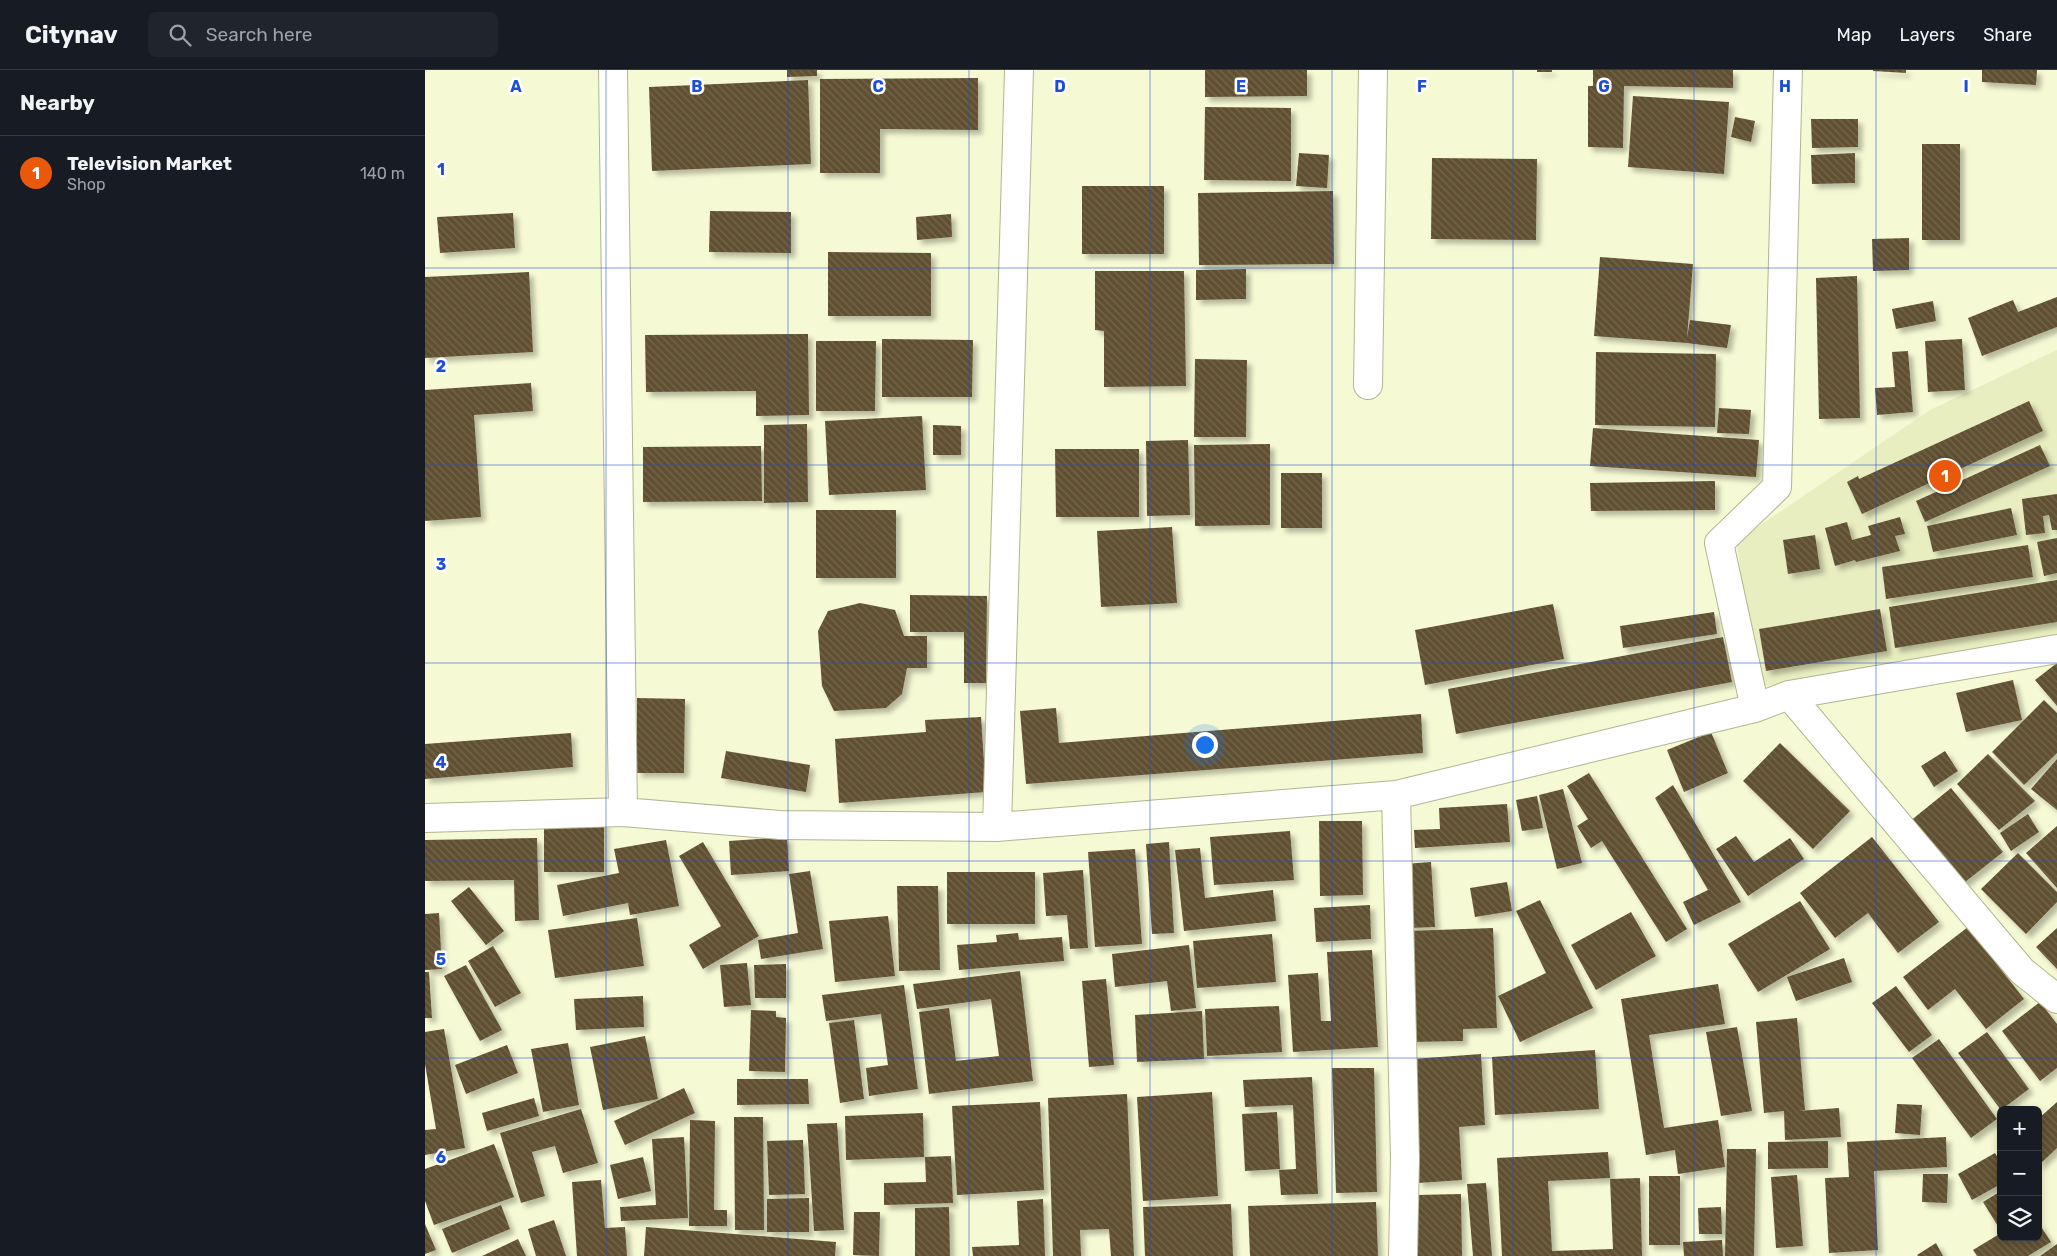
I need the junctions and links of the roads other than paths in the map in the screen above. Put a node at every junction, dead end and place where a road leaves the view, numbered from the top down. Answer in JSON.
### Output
{"nodes":[{"id":1,"x":613,"y":70,"type":"edge"},
{"id":2,"x":1019,"y":70,"type":"edge"},
{"id":3,"x":1373,"y":70,"type":"edge"},
{"id":4,"x":1788,"y":70,"type":"edge"},
{"id":5,"x":1368,"y":385,"type":"dead end"},
{"id":6,"x":2057,"y":649,"type":"edge"},
{"id":7,"x":1789,"y":695,"type":"junction"},
{"id":8,"x":1755,"y":708,"type":"junction"},
{"id":9,"x":1396,"y":795,"type":"junction"},
{"id":10,"x":623,"y":812,"type":"junction"},
{"id":11,"x":425,"y":818,"type":"edge"},
{"id":12,"x":997,"y":827,"type":"junction"},
{"id":13,"x":2057,"y":999,"type":"edge"},
{"id":14,"x":1403,"y":1256,"type":"edge"}],
"edges":[{"from":1,"to":10,"type":"street"},
{"from":2,"to":12,"type":"street"},
{"from":3,"to":5,"type":"street"},
{"from":4,"to":8,"type":"street"},
{"from":6,"to":7,"type":"street"},
{"from":7,"to":8,"type":"street"},
{"from":7,"to":13,"type":"street"},
{"from":8,"to":9,"type":"street"},
{"from":9,"to":12,"type":"street"},
{"from":9,"to":14,"type":"street"},
{"from":10,"to":11,"type":"street"},
{"from":10,"to":12,"type":"street"}]}
